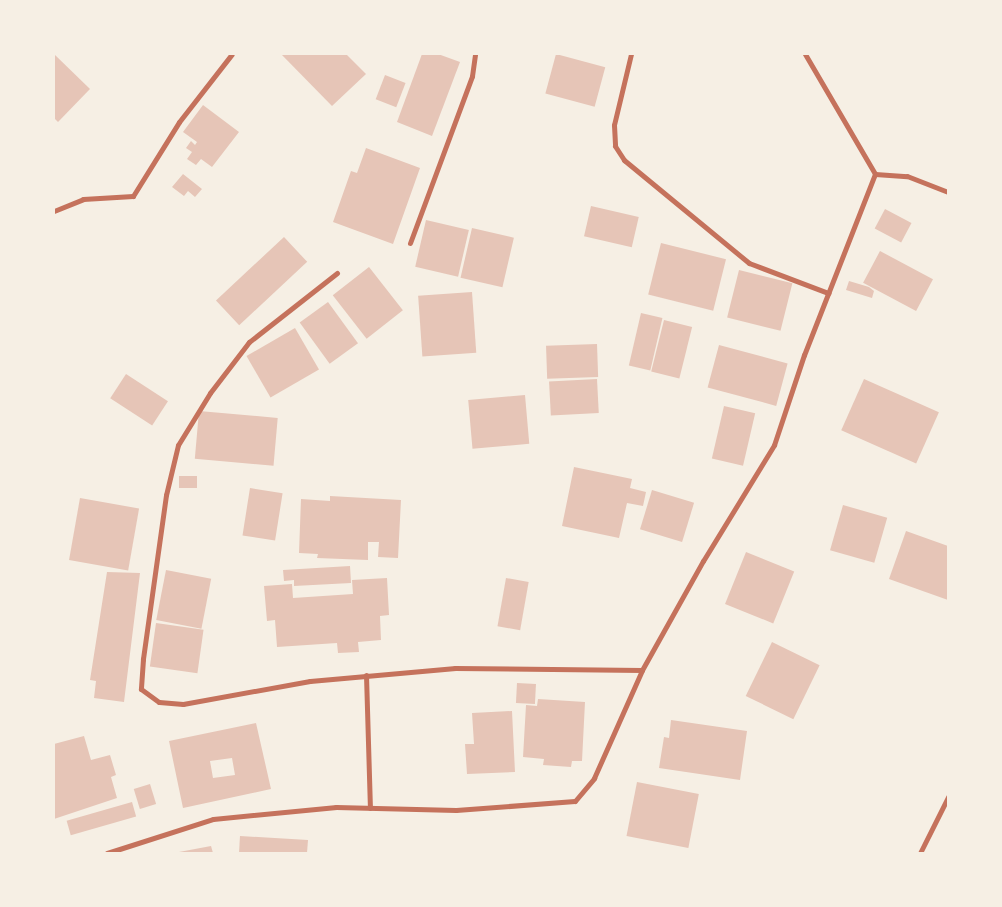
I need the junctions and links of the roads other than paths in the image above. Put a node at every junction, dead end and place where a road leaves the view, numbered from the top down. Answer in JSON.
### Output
{"nodes":[{"id":1,"x":232,"y":54,"type":"edge"},
{"id":2,"x":475,"y":54,"type":"edge"},
{"id":3,"x":631,"y":54,"type":"edge"},
{"id":4,"x":805,"y":54,"type":"edge"},
{"id":5,"x":875,"y":174,"type":"junction"},
{"id":6,"x":948,"y":192,"type":"edge"},
{"id":7,"x":54,"y":211,"type":"edge"},
{"id":8,"x":410,"y":243,"type":"dead end"},
{"id":9,"x":337,"y":273,"type":"dead end"},
{"id":10,"x":828,"y":293,"type":"junction"},
{"id":11,"x":642,"y":670,"type":"junction"},
{"id":12,"x":366,"y":674,"type":"junction"},
{"id":13,"x":948,"y":797,"type":"edge"},
{"id":14,"x":370,"y":808,"type":"junction"},
{"id":15,"x":107,"y":853,"type":"edge"},
{"id":16,"x":920,"y":853,"type":"edge"}],
"edges":[{"from":1,"to":7,"type":"street"},
{"from":2,"to":8,"type":"street"},
{"from":3,"to":10,"type":"street"},
{"from":4,"to":5,"type":"street"},
{"from":5,"to":6,"type":"street"},
{"from":5,"to":10,"type":"street"},
{"from":9,"to":12,"type":"street"},
{"from":10,"to":11,"type":"street"},
{"from":11,"to":12,"type":"street"},
{"from":11,"to":14,"type":"street"},
{"from":12,"to":14,"type":"street"},
{"from":13,"to":16,"type":"street"},
{"from":14,"to":15,"type":"street"}]}
